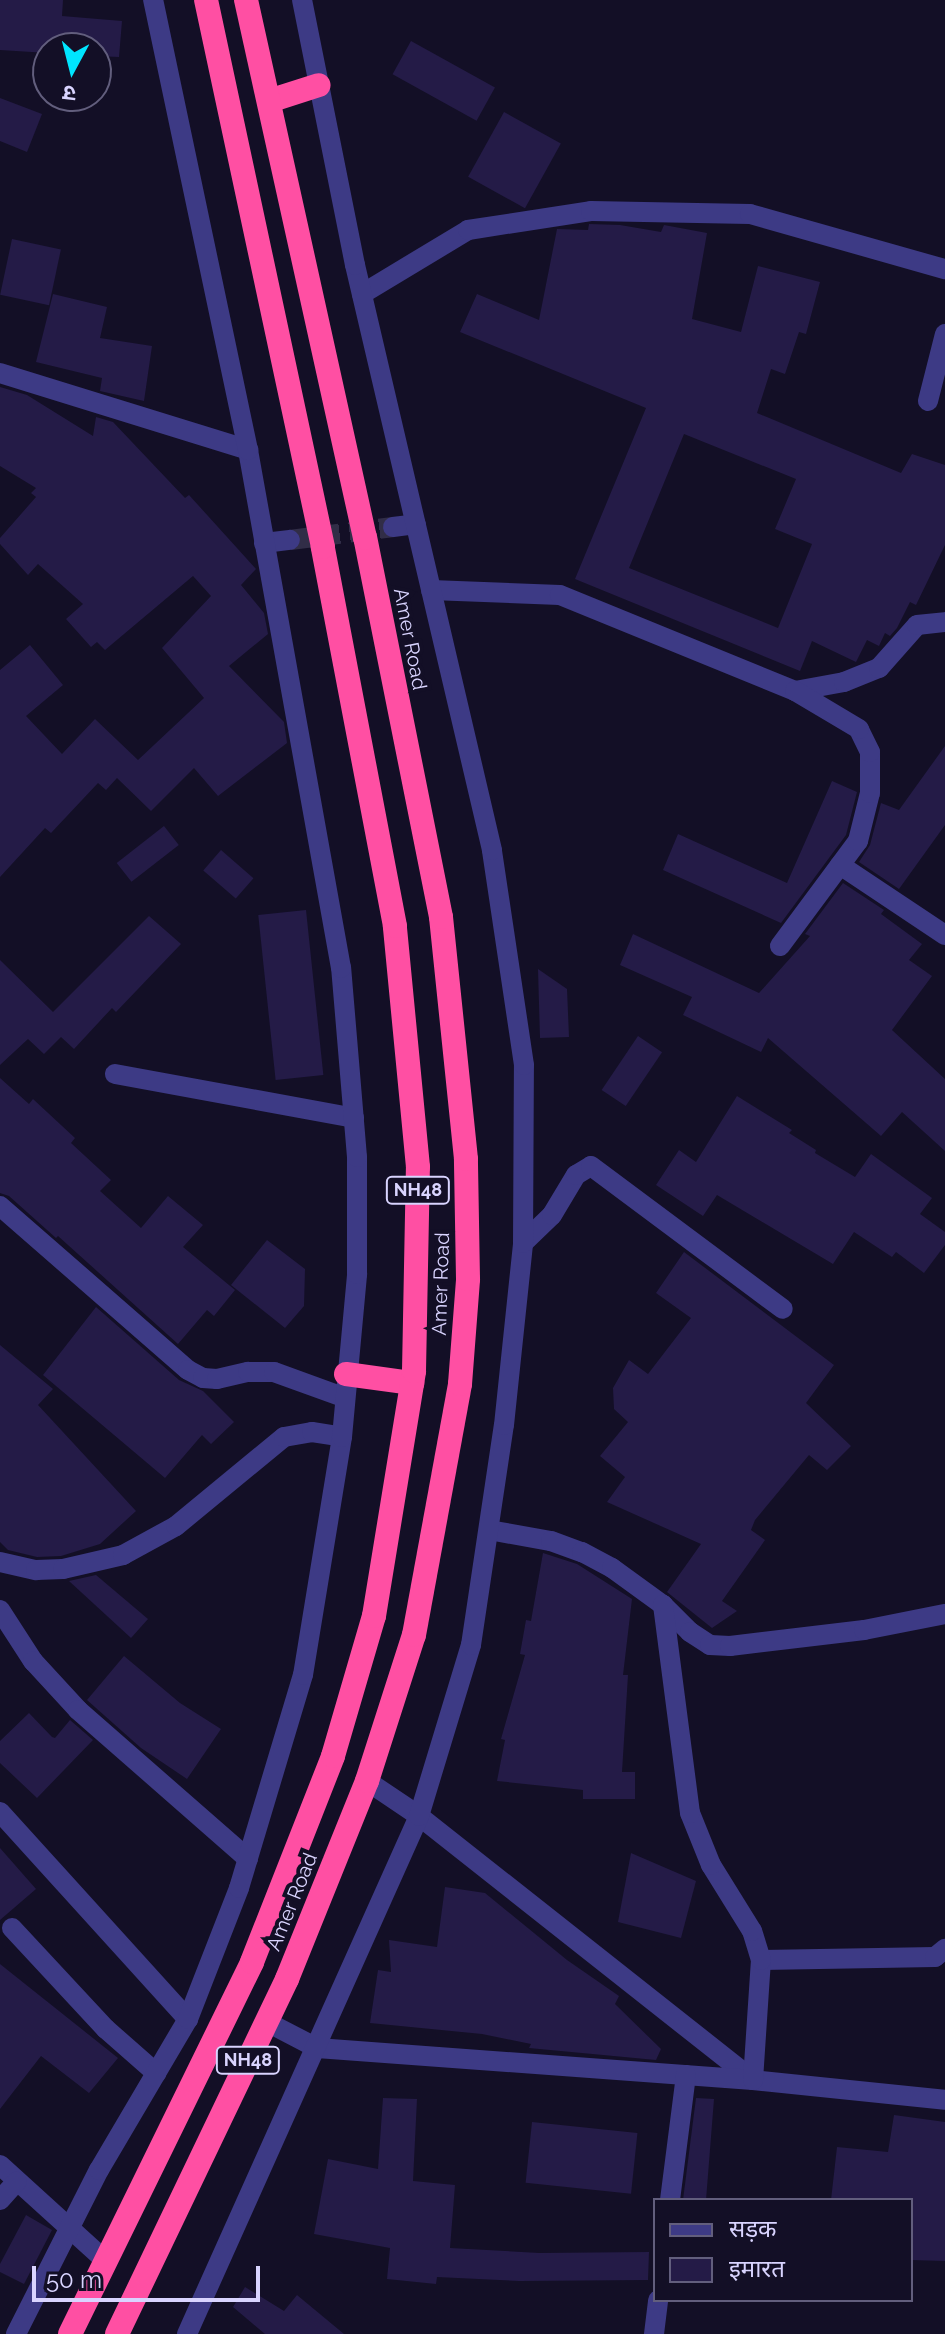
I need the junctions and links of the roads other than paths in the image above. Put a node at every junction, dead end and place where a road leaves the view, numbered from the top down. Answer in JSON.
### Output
{"nodes":[{"id":1,"x":153,"y":0,"type":"edge"},
{"id":2,"x":206,"y":0,"type":"edge"},
{"id":3,"x":246,"y":0,"type":"edge"},
{"id":4,"x":302,"y":0,"type":"edge"},
{"id":5,"x":319,"y":85,"type":"junction"},
{"id":6,"x":269,"y":101,"type":"junction"},
{"id":7,"x":945,"y":269,"type":"edge"},
{"id":8,"x":362,"y":294,"type":"junction"},
{"id":9,"x":945,"y":334,"type":"edge"},
{"id":10,"x":0,"y":373,"type":"edge"},
{"id":11,"x":928,"y":401,"type":"dead end"},
{"id":12,"x":248,"y":450,"type":"junction"},
{"id":13,"x":416,"y":524,"type":"junction"},
{"id":14,"x":393,"y":527,"type":"tunnel mouth"},
{"id":15,"x":290,"y":540,"type":"tunnel mouth"},
{"id":16,"x":264,"y":543,"type":"junction"},
{"id":17,"x":431,"y":590,"type":"junction"},
{"id":18,"x":945,"y":622,"type":"edge"},
{"id":19,"x":795,"y":691,"type":"junction"},
{"id":20,"x":840,"y":865,"type":"junction"},
{"id":21,"x":945,"y":935,"type":"edge"},
{"id":22,"x":780,"y":946,"type":"dead end"},
{"id":23,"x":115,"y":1074,"type":"dead end"},
{"id":24,"x":354,"y":1118,"type":"junction"},
{"id":25,"x":0,"y":1206,"type":"edge"},
{"id":26,"x":523,"y":1243,"type":"junction"},
{"id":27,"x":783,"y":1309,"type":"dead end"},
{"id":28,"x":412,"y":1383,"type":"junction"},
{"id":29,"x":344,"y":1386,"type":"junction"},
{"id":30,"x":342,"y":1437,"type":"junction"},
{"id":31,"x":489,"y":1530,"type":"junction"},
{"id":32,"x":0,"y":1562,"type":"edge"},
{"id":33,"x":663,"y":1605,"type":"junction"},
{"id":34,"x":0,"y":1610,"type":"edge"},
{"id":35,"x":945,"y":1614,"type":"edge"},
{"id":36,"x":367,"y":1781,"type":"junction"},
{"id":37,"x":0,"y":1812,"type":"edge"},
{"id":38,"x":419,"y":1816,"type":"junction"},
{"id":39,"x":248,"y":1859,"type":"junction"},
{"id":40,"x":12,"y":1928,"type":"dead end"},
{"id":41,"x":945,"y":1949,"type":"edge"},
{"id":42,"x":761,"y":1960,"type":"junction"},
{"id":43,"x":188,"y":2019,"type":"junction"},
{"id":44,"x":267,"y":2022,"type":"junction"},
{"id":45,"x":317,"y":2048,"type":"junction"},
{"id":46,"x":156,"y":2073,"type":"junction"},
{"id":47,"x":686,"y":2075,"type":"junction"},
{"id":48,"x":753,"y":2080,"type":"junction"},
{"id":49,"x":945,"y":2100,"type":"edge"},
{"id":50,"x":0,"y":2165,"type":"edge"},
{"id":51,"x":17,"y":2181,"type":"junction"},
{"id":52,"x":670,"y":2198,"type":"edge"},
{"id":53,"x":0,"y":2200,"type":"edge"},
{"id":54,"x":68,"y":2227,"type":"junction"},
{"id":55,"x":106,"y":2261,"type":"junction"},
{"id":56,"x":658,"y":2302,"type":"edge"},
{"id":57,"x":16,"y":2334,"type":"edge"},
{"id":58,"x":70,"y":2334,"type":"edge"},
{"id":59,"x":117,"y":2334,"type":"edge"},
{"id":60,"x":187,"y":2334,"type":"edge"},
{"id":61,"x":654,"y":2334,"type":"edge"}],
"edges":[{"from":1,"to":12,"type":"street"},
{"from":2,"to":28,"type":"highway","name":"Amer Road","number":"NH48"},
{"from":3,"to":6,"type":"highway","name":"Amer Road","number":"NH48"},
{"from":4,"to":5,"type":"street"},
{"from":5,"to":6,"type":"highway"},
{"from":5,"to":8,"type":"street"},
{"from":6,"to":36,"type":"highway","name":"Amer Road","number":"NH48"},
{"from":7,"to":8,"type":"street"},
{"from":8,"to":13,"type":"street"},
{"from":9,"to":11,"type":"street"},
{"from":10,"to":12,"type":"street"},
{"from":12,"to":16,"type":"street"},
{"from":13,"to":14,"type":"street"},
{"from":13,"to":17,"type":"street"},
{"from":15,"to":16,"type":"street"},
{"from":16,"to":24,"type":"street"},
{"from":17,"to":19,"type":"street"},
{"from":17,"to":26,"type":"street"},
{"from":18,"to":19,"type":"street"},
{"from":19,"to":20,"type":"street"},
{"from":20,"to":21,"type":"street"},
{"from":20,"to":22,"type":"street"},
{"from":23,"to":24,"type":"street"},
{"from":24,"to":29,"type":"street"},
{"from":25,"to":29,"type":"street"},
{"from":26,"to":27,"type":"street"},
{"from":26,"to":31,"type":"street"},
{"from":28,"to":29,"type":"highway"},
{"from":28,"to":55,"type":"highway","name":"Amer Road","number":"NH48"},
{"from":29,"to":30,"type":"street"},
{"from":30,"to":32,"type":"street"},
{"from":30,"to":39,"type":"street"},
{"from":31,"to":33,"type":"street"},
{"from":31,"to":38,"type":"street"},
{"from":33,"to":35,"type":"street"},
{"from":33,"to":42,"type":"street"},
{"from":34,"to":39,"type":"street"},
{"from":36,"to":38,"type":"street"},
{"from":36,"to":44,"type":"highway","name":"Amer Road","number":"NH48"},
{"from":37,"to":43,"type":"street"},
{"from":38,"to":45,"type":"street"},
{"from":38,"to":48,"type":"street"},
{"from":39,"to":43,"type":"street"},
{"from":40,"to":46,"type":"street"},
{"from":41,"to":42,"type":"street"},
{"from":42,"to":48,"type":"street"},
{"from":43,"to":46,"type":"street"},
{"from":44,"to":45,"type":"street"},
{"from":44,"to":59,"type":"highway","name":"Amer Road","number":"NH48"},
{"from":45,"to":47,"type":"street"},
{"from":45,"to":60,"type":"street"},
{"from":46,"to":54,"type":"street"},
{"from":47,"to":48,"type":"street"},
{"from":47,"to":52,"type":"street"},
{"from":48,"to":49,"type":"street"},
{"from":50,"to":51,"type":"street"},
{"from":51,"to":53,"type":"street"},
{"from":51,"to":54,"type":"street"},
{"from":54,"to":55,"type":"street"},
{"from":54,"to":57,"type":"street"},
{"from":55,"to":58,"type":"highway","name":"Amer Road","number":"NH48"},
{"from":56,"to":61,"type":"street"}]}
